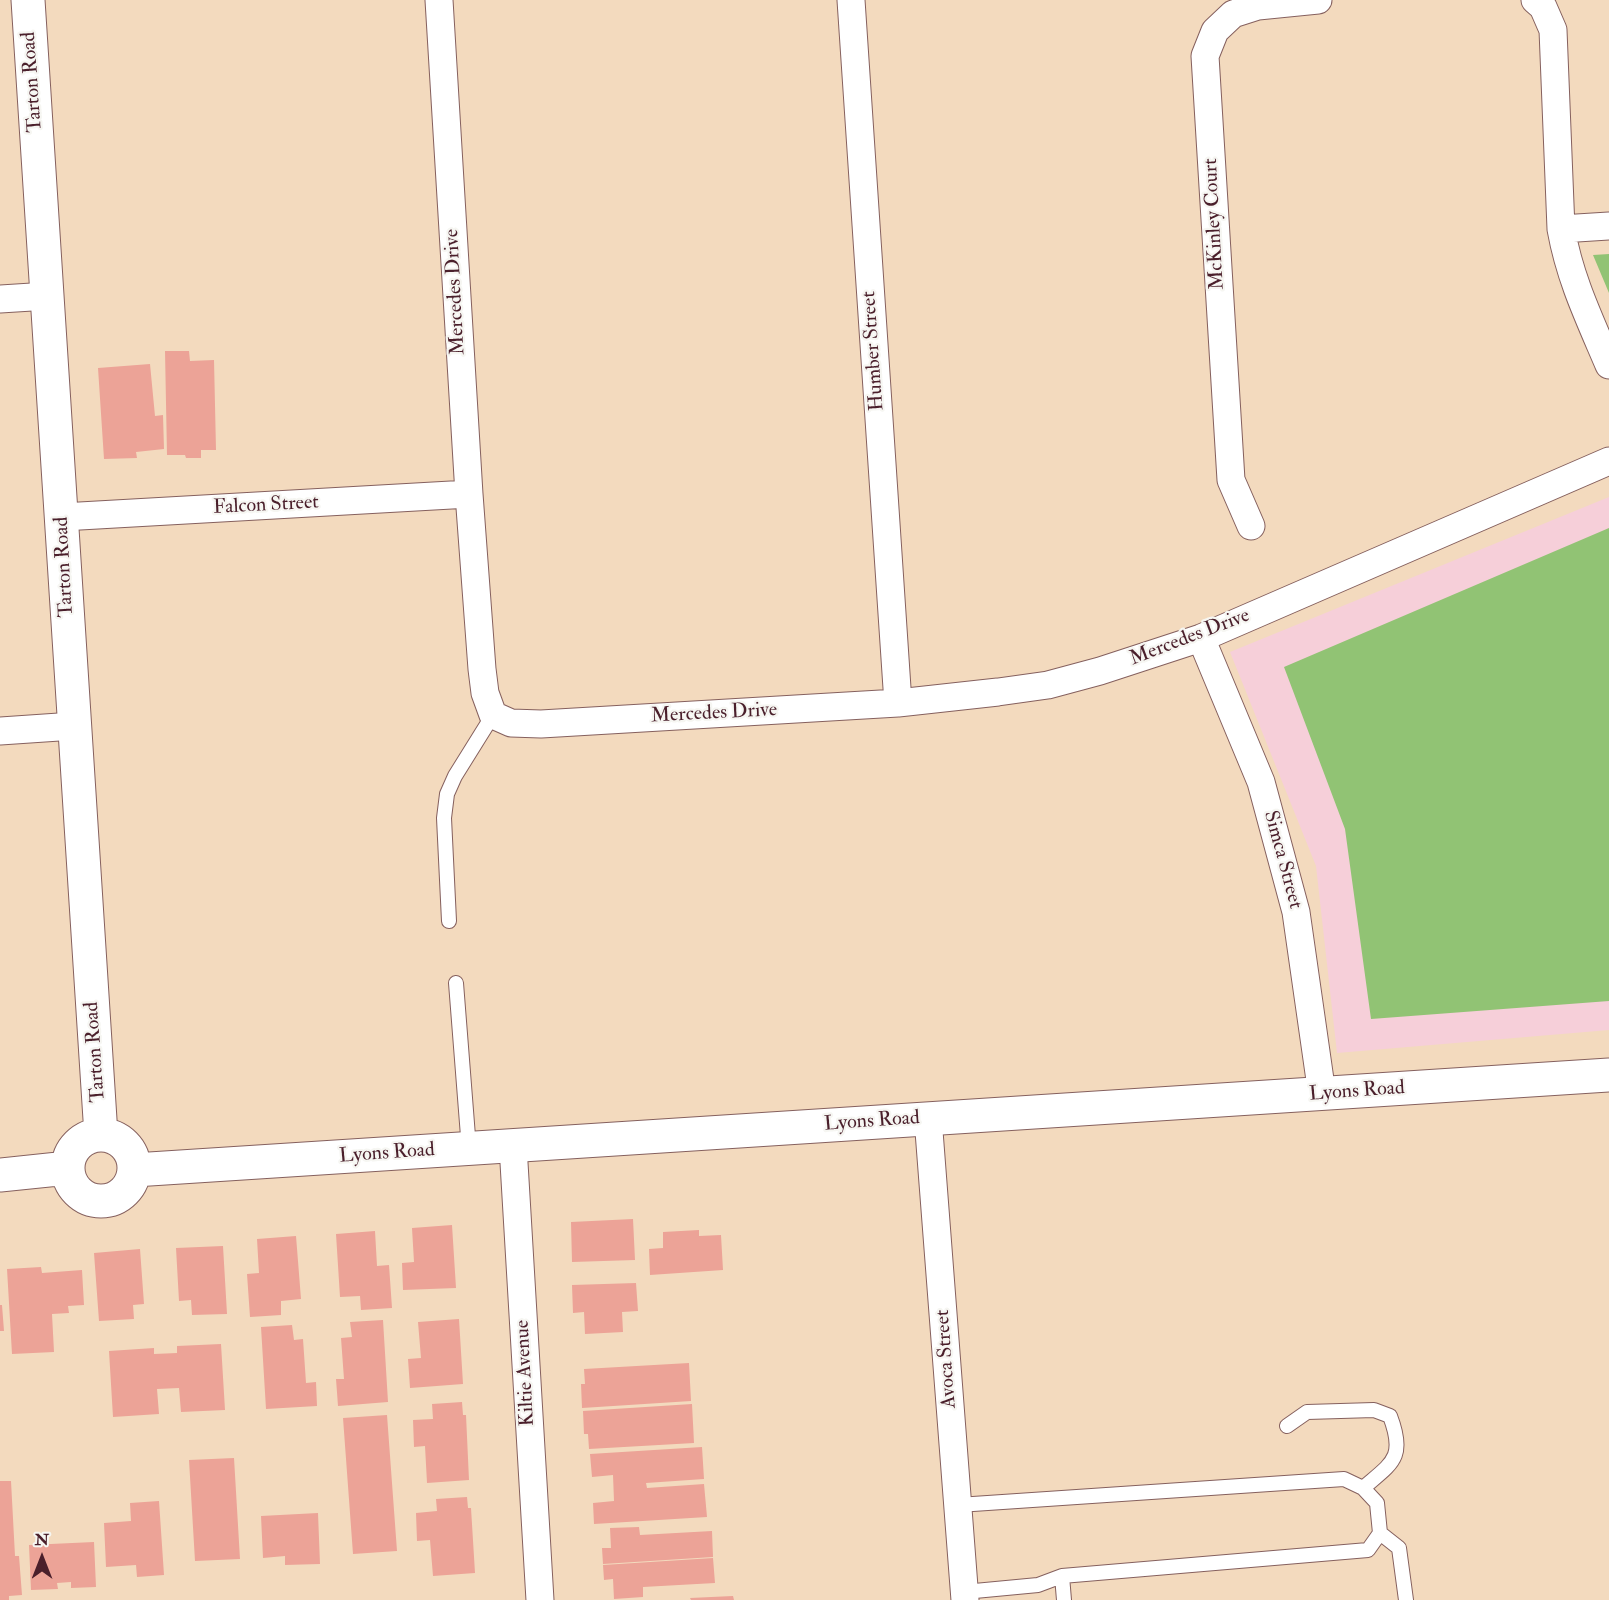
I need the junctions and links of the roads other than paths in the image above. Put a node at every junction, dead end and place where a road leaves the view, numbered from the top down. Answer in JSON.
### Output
{"nodes":[{"id":1,"x":28,"y":0,"type":"edge"},
{"id":2,"x":439,"y":0,"type":"edge"},
{"id":3,"x":851,"y":0,"type":"edge"},
{"id":4,"x":1318,"y":0,"type":"edge"},
{"id":5,"x":1535,"y":0,"type":"edge"},
{"id":6,"x":1609,"y":226,"type":"edge"},
{"id":7,"x":1561,"y":229,"type":"junction"},
{"id":8,"x":48,"y":296,"type":"junction"},
{"id":9,"x":0,"y":299,"type":"edge"},
{"id":10,"x":1609,"y":365,"type":"edge"},
{"id":11,"x":1609,"y":461,"type":"edge"},
{"id":12,"x":469,"y":494,"type":"junction"},
{"id":13,"x":62,"y":517,"type":"junction"},
{"id":14,"x":1251,"y":526,"type":"dead end"},
{"id":15,"x":1201,"y":638,"type":"junction"},
{"id":16,"x":898,"y":703,"type":"junction"},
{"id":17,"x":493,"y":715,"type":"junction"},
{"id":18,"x":74,"y":726,"type":"junction"},
{"id":19,"x":0,"y":731,"type":"edge"},
{"id":20,"x":449,"y":921,"type":"dead end"},
{"id":21,"x":456,"y":983,"type":"dead end"},
{"id":22,"x":1609,"y":1075,"type":"edge"},
{"id":23,"x":1322,"y":1094,"type":"junction"},
{"id":24,"x":928,"y":1118,"type":"junction"},
{"id":25,"x":101,"y":1135,"type":"junction"},
{"id":26,"x":513,"y":1146,"type":"junction"},
{"id":27,"x":469,"y":1149,"type":"junction"},
{"id":28,"x":68,"y":1168,"type":"junction"},
{"id":29,"x":134,"y":1170,"type":"junction"},
{"id":30,"x":0,"y":1175,"type":"edge"},
{"id":31,"x":1287,"y":1426,"type":"dead end"},
{"id":32,"x":1363,"y":1488,"type":"junction"},
{"id":33,"x":958,"y":1505,"type":"junction"},
{"id":34,"x":1380,"y":1533,"type":"junction"},
{"id":35,"x":1062,"y":1576,"type":"junction"},
{"id":36,"x":965,"y":1596,"type":"edge"},
{"id":37,"x":540,"y":1600,"type":"edge"},
{"id":38,"x":1064,"y":1600,"type":"edge"},
{"id":39,"x":1406,"y":1600,"type":"edge"}],
"edges":[{"from":1,"to":8,"type":"street","name":"Tarton Road"},
{"from":2,"to":12,"type":"street","name":"Mercedes Drive"},
{"from":3,"to":16,"type":"street","name":"Humber Street"},
{"from":4,"to":14,"type":"street","name":"McKinley Court"},
{"from":5,"to":7,"type":"street"},
{"from":6,"to":7,"type":"street"},
{"from":7,"to":10,"type":"street"},
{"from":8,"to":9,"type":"street"},
{"from":8,"to":13,"type":"street","name":"Tarton Road"},
{"from":11,"to":15,"type":"street","name":"Mercedes Drive"},
{"from":12,"to":13,"type":"street","name":"Falcon Street"},
{"from":12,"to":17,"type":"street","name":"Mercedes Drive"},
{"from":13,"to":18,"type":"street","name":"Tarton Road"},
{"from":15,"to":16,"type":"street","name":"Mercedes Drive"},
{"from":15,"to":23,"type":"street","name":"Simca Street"},
{"from":16,"to":17,"type":"street","name":"Mercedes Drive"},
{"from":17,"to":20,"type":"lane"},
{"from":18,"to":19,"type":"street"},
{"from":18,"to":25,"type":"street","name":"Tarton Road"},
{"from":21,"to":27,"type":"lane"},
{"from":22,"to":23,"type":"street","name":"Lyons Road"},
{"from":23,"to":24,"type":"street","name":"Lyons Road"},
{"from":24,"to":26,"type":"street","name":"Lyons Road"},
{"from":24,"to":33,"type":"street","name":"Avoca Street"},
{"from":25,"to":28,"type":"street"},
{"from":25,"to":29,"type":"street"},
{"from":26,"to":27,"type":"street","name":"Lyons Road"},
{"from":26,"to":37,"type":"street","name":"Kiltie Avenue"},
{"from":27,"to":29,"type":"street","name":"Lyons Road"},
{"from":28,"to":29,"type":"street"},
{"from":28,"to":30,"type":"street"},
{"from":31,"to":32,"type":"lane"},
{"from":32,"to":33,"type":"lane"},
{"from":32,"to":34,"type":"lane"},
{"from":33,"to":36,"type":"street","name":"Avoca Street"},
{"from":34,"to":35,"type":"lane"},
{"from":34,"to":39,"type":"lane"},
{"from":35,"to":36,"type":"lane"},
{"from":35,"to":38,"type":"lane"}]}
